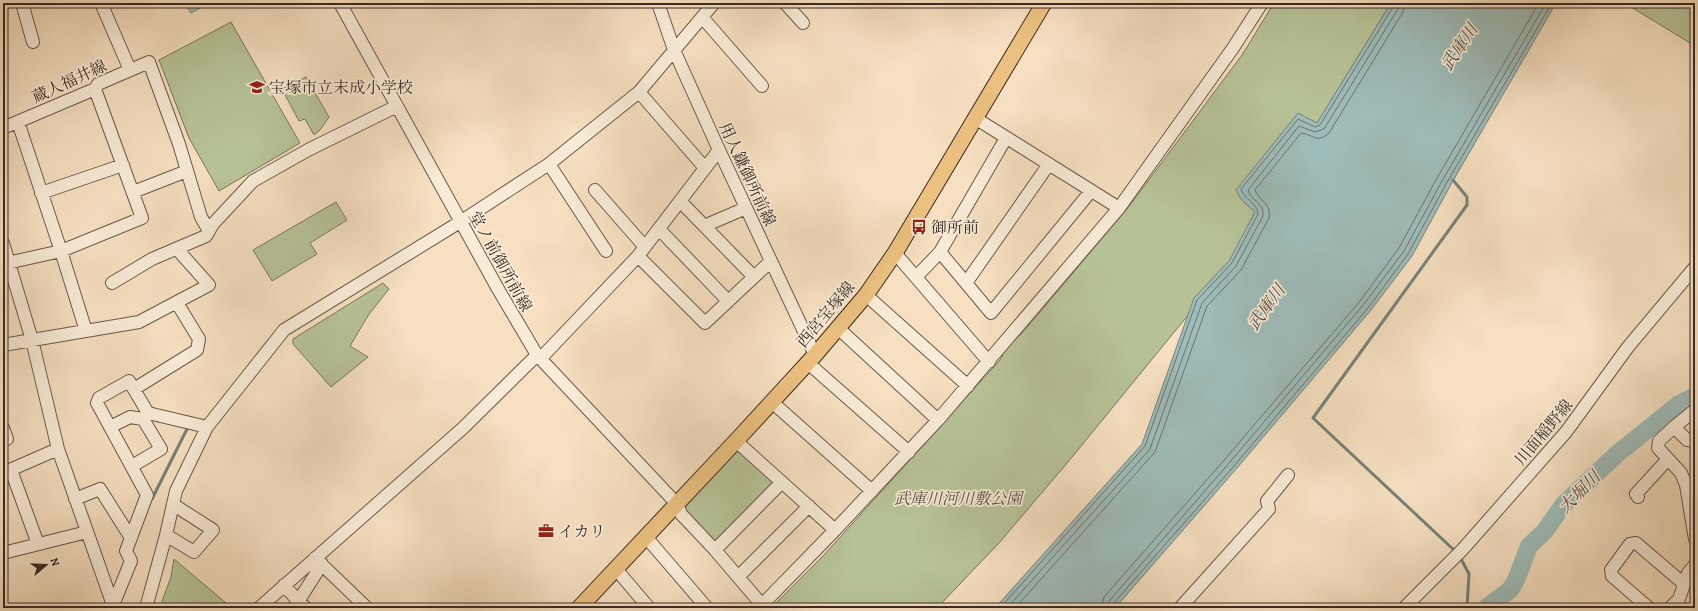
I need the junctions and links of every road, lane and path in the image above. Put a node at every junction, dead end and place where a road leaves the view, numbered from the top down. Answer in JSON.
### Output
{"nodes":[{"id":1,"x":22,"y":3,"type":"edge"},
{"id":2,"x":101,"y":3,"type":"edge"},
{"id":3,"x":340,"y":3,"type":"edge"},
{"id":4,"x":658,"y":3,"type":"edge"},
{"id":5,"x":714,"y":3,"type":"edge"},
{"id":6,"x":785,"y":3,"type":"edge"},
{"id":7,"x":1044,"y":3,"type":"edge"},
{"id":8,"x":1262,"y":3,"type":"edge"},
{"id":9,"x":1037,"y":10,"type":"edge"},
{"id":10,"x":702,"y":17,"type":"junction"},
{"id":11,"x":803,"y":23,"type":"dead end"},
{"id":12,"x":33,"y":42,"type":"dead end"},
{"id":13,"x":674,"y":50,"type":"junction"},
{"id":14,"x":130,"y":70,"type":"junction"},
{"id":15,"x":762,"y":86,"type":"dead end"},
{"id":16,"x":95,"y":89,"type":"junction"},
{"id":17,"x":639,"y":92,"type":"junction"},
{"id":18,"x":397,"y":106,"type":"junction"},
{"id":19,"x":975,"y":118,"type":"junction"},
{"id":20,"x":18,"y":122,"type":"junction"},
{"id":21,"x":3,"y":128,"type":"edge"},
{"id":22,"x":1006,"y":138,"type":"junction"},
{"id":23,"x":719,"y":150,"type":"junction"},
{"id":24,"x":549,"y":164,"type":"junction"},
{"id":25,"x":1049,"y":164,"type":"junction"},
{"id":26,"x":123,"y":165,"type":"junction"},
{"id":27,"x":705,"y":168,"type":"junction"},
{"id":28,"x":187,"y":171,"type":"junction"},
{"id":29,"x":595,"y":190,"type":"dead end"},
{"id":30,"x":1091,"y":191,"type":"junction"},
{"id":31,"x":133,"y":192,"type":"junction"},
{"id":32,"x":41,"y":193,"type":"junction"},
{"id":33,"x":680,"y":202,"type":"junction"},
{"id":34,"x":746,"y":208,"type":"junction"},
{"id":35,"x":1119,"y":208,"type":"junction"},
{"id":36,"x":460,"y":222,"type":"junction"},
{"id":37,"x":704,"y":226,"type":"junction"},
{"id":38,"x":659,"y":229,"type":"junction"},
{"id":39,"x":209,"y":231,"type":"junction"},
{"id":40,"x":3,"y":243,"type":"edge"},
{"id":41,"x":177,"y":248,"type":"junction"},
{"id":42,"x":61,"y":251,"type":"junction"},
{"id":43,"x":606,"y":251,"type":"dead end"},
{"id":44,"x":642,"y":252,"type":"junction"},
{"id":45,"x":940,"y":252,"type":"junction"},
{"id":46,"x":895,"y":253,"type":"junction"},
{"id":47,"x":771,"y":261,"type":"junction"},
{"id":48,"x":6,"y":263,"type":"edge"},
{"id":49,"x":1695,"y":267,"type":"edge"},
{"id":50,"x":754,"y":277,"type":"junction"},
{"id":51,"x":916,"y":277,"type":"junction"},
{"id":52,"x":112,"y":282,"type":"dead end"},
{"id":53,"x":966,"y":284,"type":"junction"},
{"id":54,"x":866,"y":295,"type":"junction"},
{"id":55,"x":728,"y":301,"type":"junction"},
{"id":56,"x":177,"y":303,"type":"junction"},
{"id":57,"x":838,"y":328,"type":"junction"},
{"id":58,"x":86,"y":331,"type":"junction"},
{"id":59,"x":32,"y":340,"type":"junction"},
{"id":60,"x":3,"y":345,"type":"edge"},
{"id":61,"x":538,"y":357,"type":"junction"},
{"id":62,"x":811,"y":359,"type":"junction"},
{"id":63,"x":989,"y":362,"type":"junction"},
{"id":64,"x":968,"y":386,"type":"junction"},
{"id":65,"x":134,"y":389,"type":"junction"},
{"id":66,"x":772,"y":402,"type":"junction"},
{"id":67,"x":1695,"y":410,"type":"edge"},
{"id":68,"x":146,"y":416,"type":"junction"},
{"id":69,"x":938,"y":420,"type":"junction"},
{"id":70,"x":110,"y":427,"type":"junction"},
{"id":71,"x":207,"y":427,"type":"junction"},
{"id":72,"x":1674,"y":427,"type":"junction"},
{"id":73,"x":736,"y":441,"type":"junction"},
{"id":74,"x":1695,"y":442,"type":"edge"},
{"id":75,"x":58,"y":449,"type":"junction"},
{"id":76,"x":909,"y":452,"type":"junction"},
{"id":77,"x":1668,"y":459,"type":"junction"},
{"id":78,"x":132,"y":466,"type":"junction"},
{"id":79,"x":7,"y":471,"type":"edge"},
{"id":80,"x":1288,"y":475,"type":"dead end"},
{"id":81,"x":782,"y":482,"type":"junction"},
{"id":82,"x":1691,"y":486,"type":"edge"},
{"id":83,"x":872,"y":491,"type":"junction"},
{"id":84,"x":1636,"y":495,"type":"dead end"},
{"id":85,"x":76,"y":499,"type":"junction"},
{"id":86,"x":677,"y":504,"type":"junction"},
{"id":87,"x":174,"y":505,"type":"junction"},
{"id":88,"x":809,"y":506,"type":"junction"},
{"id":89,"x":835,"y":530,"type":"junction"},
{"id":90,"x":87,"y":532,"type":"junction"},
{"id":91,"x":166,"y":535,"type":"junction"},
{"id":92,"x":646,"y":537,"type":"junction"},
{"id":93,"x":131,"y":538,"type":"junction"},
{"id":94,"x":1695,"y":539,"type":"edge"},
{"id":95,"x":38,"y":544,"type":"junction"},
{"id":96,"x":715,"y":550,"type":"junction"},
{"id":97,"x":3,"y":553,"type":"edge"},
{"id":98,"x":318,"y":561,"type":"junction"},
{"id":99,"x":1695,"y":565,"type":"edge"},
{"id":100,"x":616,"y":569,"type":"junction"},
{"id":101,"x":738,"y":577,"type":"junction"},
{"id":102,"x":1684,"y":584,"type":"junction"},
{"id":103,"x":284,"y":585,"type":"junction"},
{"id":104,"x":300,"y":606,"type":"edge"},
{"id":105,"x":584,"y":606,"type":"edge"},
{"id":106,"x":760,"y":606,"type":"edge"},
{"id":107,"x":113,"y":607,"type":"edge"},
{"id":108,"x":146,"y":608,"type":"edge"},
{"id":109,"x":259,"y":608,"type":"edge"},
{"id":110,"x":366,"y":608,"type":"edge"},
{"id":111,"x":649,"y":608,"type":"edge"},
{"id":112,"x":707,"y":608,"type":"edge"},
{"id":113,"x":1180,"y":608,"type":"edge"},
{"id":114,"x":1404,"y":608,"type":"edge"},
{"id":115,"x":1649,"y":608,"type":"edge"},
{"id":116,"x":1670,"y":608,"type":"edge"}],
"edges":[{"from":1,"to":12,"type":"street"},
{"from":2,"to":14,"type":"street"},
{"from":3,"to":18,"type":"street","name":"堂ノ前御所前線"},
{"from":4,"to":13,"type":"street","name":"用人鎌御所前線"},
{"from":5,"to":10,"type":"street"},
{"from":6,"to":11,"type":"street"},
{"from":7,"to":9,"type":"main road","name":"西宮宝塚線"},
{"from":8,"to":35,"type":"street"},
{"from":9,"to":19,"type":"main road","name":"西宮宝塚線"},
{"from":10,"to":13,"type":"street"},
{"from":10,"to":15,"type":"street"},
{"from":13,"to":17,"type":"street"},
{"from":13,"to":23,"type":"street","name":"用人鎌御所前線"},
{"from":14,"to":16,"type":"street","name":"蔵人福井線"},
{"from":14,"to":28,"type":"street","name":"蔵人福井線"},
{"from":16,"to":20,"type":"street","name":"蔵人福井線"},
{"from":16,"to":26,"type":"street"},
{"from":17,"to":24,"type":"street"},
{"from":17,"to":27,"type":"street"},
{"from":18,"to":36,"type":"street","name":"堂ノ前御所前線"},
{"from":18,"to":39,"type":"street"},
{"from":19,"to":22,"type":"street"},
{"from":19,"to":46,"type":"main road","name":"西宮宝塚線"},
{"from":20,"to":21,"type":"street","name":"蔵人福井線"},
{"from":20,"to":32,"type":"street"},
{"from":22,"to":25,"type":"street"},
{"from":22,"to":45,"type":"street"},
{"from":23,"to":27,"type":"street"},
{"from":23,"to":34,"type":"street","name":"用人鎌御所前線"},
{"from":24,"to":36,"type":"street"},
{"from":24,"to":43,"type":"street"},
{"from":25,"to":30,"type":"street"},
{"from":25,"to":53,"type":"street"},
{"from":26,"to":31,"type":"street"},
{"from":26,"to":32,"type":"street"},
{"from":27,"to":33,"type":"street"},
{"from":28,"to":31,"type":"street"},
{"from":28,"to":39,"type":"street"},
{"from":29,"to":44,"type":"street"},
{"from":30,"to":35,"type":"street"},
{"from":30,"to":53,"type":"street"},
{"from":31,"to":42,"type":"street"},
{"from":32,"to":42,"type":"street"},
{"from":33,"to":37,"type":"street"},
{"from":33,"to":38,"type":"street"},
{"from":34,"to":37,"type":"street"},
{"from":34,"to":47,"type":"street","name":"用人鎌御所前線"},
{"from":35,"to":63,"type":"street"},
{"from":36,"to":61,"type":"street","name":"堂ノ前御所前線"},
{"from":36,"to":71,"type":"street"},
{"from":37,"to":50,"type":"street"},
{"from":38,"to":44,"type":"street"},
{"from":38,"to":55,"type":"street"},
{"from":39,"to":41,"type":"street"},
{"from":40,"to":48,"type":"street"},
{"from":41,"to":52,"type":"street"},
{"from":41,"to":56,"type":"street"},
{"from":42,"to":48,"type":"street"},
{"from":42,"to":58,"type":"street"},
{"from":44,"to":55,"type":"street"},
{"from":44,"to":61,"type":"street"},
{"from":45,"to":51,"type":"street"},
{"from":45,"to":53,"type":"street"},
{"from":46,"to":51,"type":"street"},
{"from":46,"to":54,"type":"main road","name":"西宮宝塚線"},
{"from":47,"to":50,"type":"street"},
{"from":47,"to":62,"type":"street","name":"用人鎌御所前線"},
{"from":48,"to":59,"type":"street"},
{"from":49,"to":114,"type":"street","name":"川面稲野線"},
{"from":50,"to":55,"type":"street"},
{"from":51,"to":63,"type":"street"},
{"from":54,"to":57,"type":"main road","name":"西宮宝塚線"},
{"from":54,"to":64,"type":"street"},
{"from":56,"to":58,"type":"street"},
{"from":56,"to":65,"type":"street"},
{"from":57,"to":62,"type":"main road","name":"西宮宝塚線"},
{"from":57,"to":69,"type":"street"},
{"from":58,"to":59,"type":"street"},
{"from":59,"to":60,"type":"street"},
{"from":59,"to":75,"type":"street"},
{"from":61,"to":86,"type":"street","name":"堂ノ前御所前線"},
{"from":61,"to":98,"type":"street"},
{"from":62,"to":66,"type":"main road","name":"西宮宝塚線"},
{"from":62,"to":76,"type":"street"},
{"from":63,"to":64,"type":"street"},
{"from":64,"to":69,"type":"street"},
{"from":65,"to":68,"type":"street"},
{"from":65,"to":70,"type":"street"},
{"from":66,"to":73,"type":"main road","name":"西宮宝塚線"},
{"from":66,"to":83,"type":"street"},
{"from":67,"to":72,"type":"street"},
{"from":68,"to":70,"type":"street"},
{"from":68,"to":71,"type":"street"},
{"from":68,"to":78,"type":"street"},
{"from":69,"to":76,"type":"street"},
{"from":70,"to":78,"type":"street"},
{"from":71,"to":87,"type":"street"},
{"from":72,"to":74,"type":"street"},
{"from":72,"to":77,"type":"street"},
{"from":73,"to":81,"type":"street"},
{"from":73,"to":86,"type":"main road","name":"西宮宝塚線"},
{"from":75,"to":79,"type":"street"},
{"from":75,"to":85,"type":"street"},
{"from":76,"to":83,"type":"street"},
{"from":77,"to":82,"type":"street"},
{"from":77,"to":84,"type":"street"},
{"from":78,"to":93,"type":"street"},
{"from":79,"to":95,"type":"street"},
{"from":80,"to":113,"type":"street"},
{"from":81,"to":88,"type":"street"},
{"from":81,"to":96,"type":"street"},
{"from":82,"to":94,"type":"street"},
{"from":83,"to":89,"type":"street"},
{"from":85,"to":90,"type":"street"},
{"from":85,"to":93,"type":"street"},
{"from":86,"to":92,"type":"main road","name":"西宮宝塚線"},
{"from":86,"to":96,"type":"street","name":"堂ノ前御所前線"},
{"from":87,"to":91,"type":"street"},
{"from":87,"to":91,"type":"street"},
{"from":88,"to":89,"type":"street"},
{"from":88,"to":101,"type":"street"},
{"from":89,"to":106,"type":"street"},
{"from":90,"to":95,"type":"street"},
{"from":90,"to":107,"type":"street"},
{"from":91,"to":108,"type":"street"},
{"from":92,"to":100,"type":"main road","name":"西宮宝塚線"},
{"from":92,"to":112,"type":"street"},
{"from":93,"to":107,"type":"street"},
{"from":95,"to":97,"type":"street"},
{"from":96,"to":101,"type":"street","name":"堂ノ前御所前線"},
{"from":98,"to":103,"type":"street"},
{"from":98,"to":104,"type":"street"},
{"from":98,"to":110,"type":"street"},
{"from":99,"to":102,"type":"street"},
{"from":100,"to":105,"type":"main road","name":"西宮宝塚線"},
{"from":100,"to":111,"type":"street"},
{"from":101,"to":106,"type":"street","name":"堂ノ前御所前線"},
{"from":102,"to":115,"type":"street"},
{"from":102,"to":116,"type":"street"},
{"from":103,"to":104,"type":"street"},
{"from":103,"to":109,"type":"street"}]}
